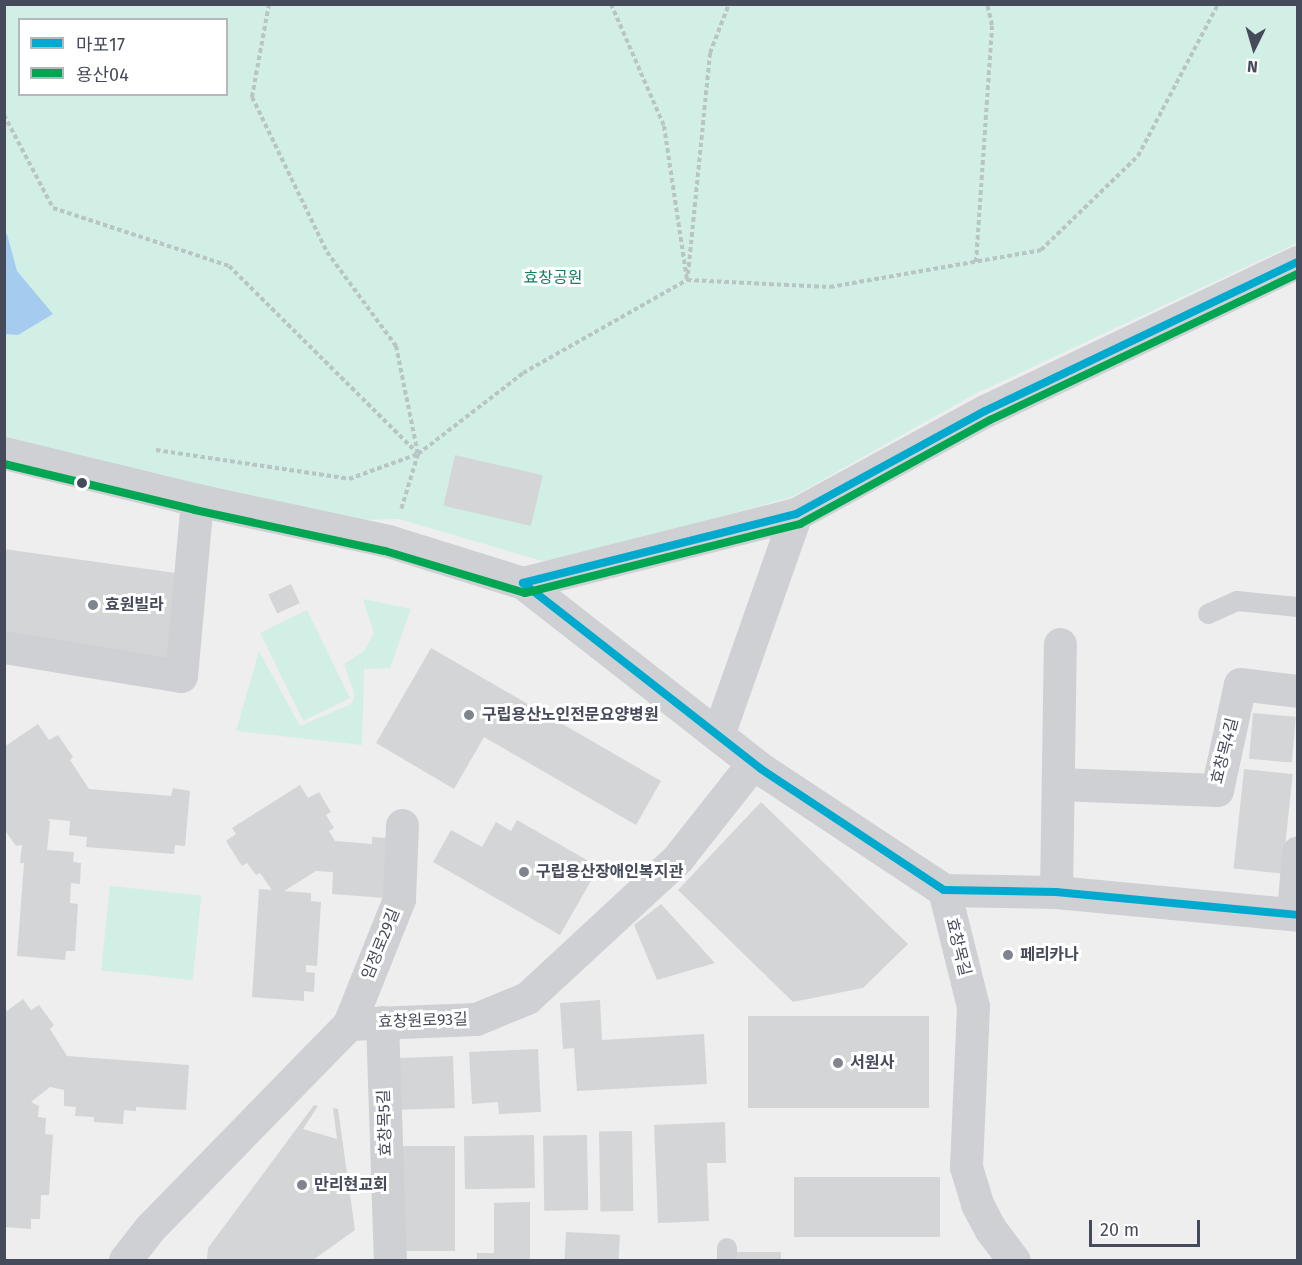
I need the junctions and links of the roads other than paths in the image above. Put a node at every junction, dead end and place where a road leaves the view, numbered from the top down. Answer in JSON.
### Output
{"nodes":[{"id":1,"x":1298,"y":262,"type":"edge"},
{"id":2,"x":4,"y":453,"type":"edge"},
{"id":3,"x":197,"y":500,"type":"junction"},
{"id":4,"x":796,"y":514,"type":"junction"},
{"id":5,"x":523,"y":583,"type":"junction"},
{"id":6,"x":1298,"y":607,"type":"edge"},
{"id":7,"x":1208,"y":614,"type":"dead end"},
{"id":8,"x":1060,"y":644,"type":"dead end"},
{"id":9,"x":4,"y":647,"type":"edge"},
{"id":10,"x":1298,"y":691,"type":"edge"},
{"id":11,"x":718,"y":735,"type":"junction"},
{"id":12,"x":753,"y":763,"type":"junction"},
{"id":13,"x":1058,"y":784,"type":"junction"},
{"id":14,"x":402,"y":825,"type":"dead end"},
{"id":15,"x":1298,"y":852,"type":"edge"},
{"id":16,"x":944,"y":890,"type":"junction"},
{"id":17,"x":1056,"y":892,"type":"junction"},
{"id":18,"x":1295,"y":915,"type":"edge"},
{"id":19,"x":382,"y":1022,"type":"junction"},
{"id":20,"x":349,"y":1024,"type":"junction"},
{"id":21,"x":125,"y":1260,"type":"edge"},
{"id":22,"x":390,"y":1260,"type":"edge"},
{"id":23,"x":1014,"y":1260,"type":"edge"}],
"edges":[{"from":1,"to":4,"type":"street"},
{"from":2,"to":3,"type":"street"},
{"from":3,"to":5,"type":"street"},
{"from":3,"to":9,"type":"street"},
{"from":4,"to":5,"type":"street"},
{"from":4,"to":11,"type":"street"},
{"from":5,"to":11,"type":"street"},
{"from":6,"to":7,"type":"lane"},
{"from":8,"to":13,"type":"street"},
{"from":10,"to":13,"type":"street","name":"효창목4길"},
{"from":11,"to":12,"type":"street"},
{"from":12,"to":16,"type":"street"},
{"from":12,"to":19,"type":"street","name":"효창원로93길"},
{"from":13,"to":17,"type":"street"},
{"from":14,"to":20,"type":"street","name":"임정로29길"},
{"from":15,"to":18,"type":"street"},
{"from":16,"to":17,"type":"street"},
{"from":16,"to":23,"type":"street","name":"효창목길"},
{"from":17,"to":18,"type":"street"},
{"from":19,"to":20,"type":"street","name":"효창원로93길"},
{"from":19,"to":22,"type":"street","name":"효창목5길"},
{"from":20,"to":21,"type":"street"}]}
